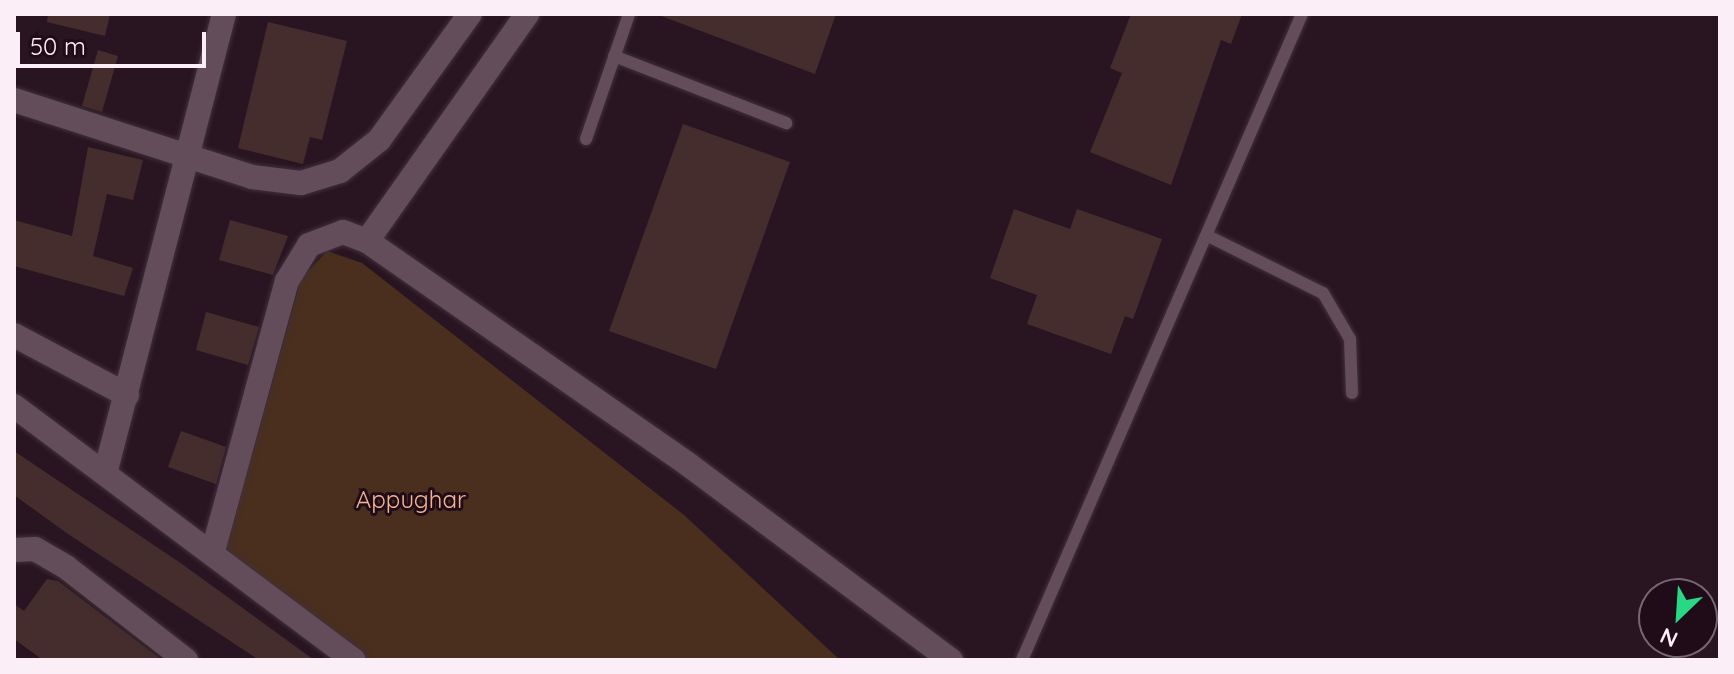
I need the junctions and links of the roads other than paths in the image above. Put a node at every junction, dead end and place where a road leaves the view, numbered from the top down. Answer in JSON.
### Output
{"nodes":[{"id":1,"x":224,"y":14,"type":"edge"},
{"id":2,"x":470,"y":14,"type":"edge"},
{"id":3,"x":527,"y":14,"type":"edge"},
{"id":4,"x":629,"y":14,"type":"edge"},
{"id":5,"x":1302,"y":14,"type":"edge"},
{"id":6,"x":614,"y":56,"type":"junction"},
{"id":7,"x":14,"y":100,"type":"edge"},
{"id":8,"x":786,"y":123,"type":"dead end"},
{"id":9,"x":586,"y":139,"type":"dead end"},
{"id":10,"x":185,"y":153,"type":"junction"},
{"id":11,"x":1210,"y":237,"type":"junction"},
{"id":12,"x":367,"y":241,"type":"junction"},
{"id":13,"x":14,"y":335,"type":"edge"},
{"id":14,"x":1352,"y":393,"type":"dead end"},
{"id":15,"x":127,"y":395,"type":"junction"},
{"id":16,"x":14,"y":406,"type":"edge"},
{"id":17,"x":106,"y":470,"type":"junction"},
{"id":18,"x":14,"y":550,"type":"edge"},
{"id":19,"x":213,"y":551,"type":"junction"},
{"id":20,"x":186,"y":660,"type":"edge"},
{"id":21,"x":353,"y":660,"type":"edge"},
{"id":22,"x":951,"y":660,"type":"edge"},
{"id":23,"x":1022,"y":660,"type":"edge"}],
"edges":[{"from":1,"to":10,"type":"street"},
{"from":2,"to":10,"type":"street"},
{"from":3,"to":12,"type":"street"},
{"from":4,"to":6,"type":"lane"},
{"from":5,"to":11,"type":"lane"},
{"from":6,"to":8,"type":"lane"},
{"from":6,"to":9,"type":"lane"},
{"from":7,"to":10,"type":"street"},
{"from":10,"to":15,"type":"street"},
{"from":11,"to":14,"type":"lane"},
{"from":11,"to":23,"type":"lane"},
{"from":12,"to":19,"type":"street"},
{"from":12,"to":22,"type":"street"},
{"from":13,"to":15,"type":"street"},
{"from":15,"to":17,"type":"street"},
{"from":16,"to":17,"type":"street"},
{"from":17,"to":19,"type":"street"},
{"from":18,"to":20,"type":"street"},
{"from":19,"to":21,"type":"street"}]}
